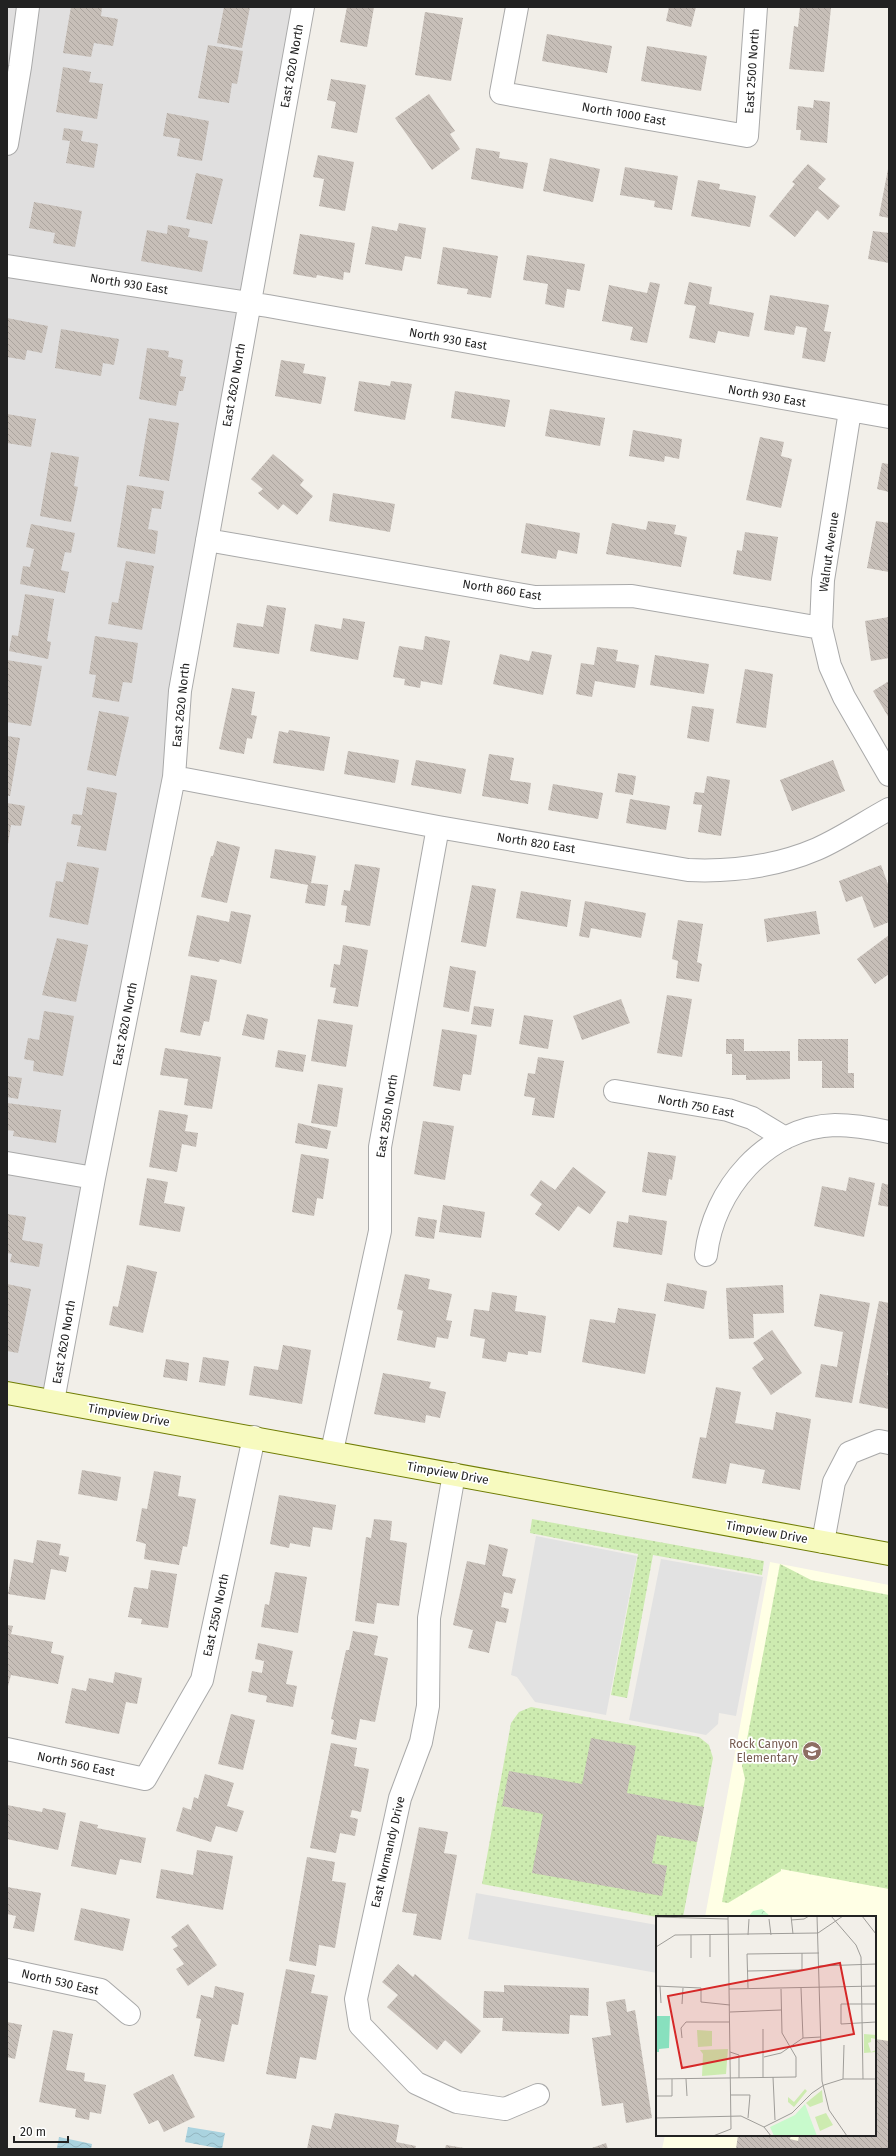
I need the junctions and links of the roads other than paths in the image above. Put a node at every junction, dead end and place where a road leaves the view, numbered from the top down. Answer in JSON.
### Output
{"nodes":[{"id":1,"x":28,"y":7,"type":"edge"},
{"id":2,"x":303,"y":7,"type":"edge"},
{"id":3,"x":517,"y":7,"type":"edge"},
{"id":4,"x":756,"y":7,"type":"edge"},
{"id":5,"x":747,"y":136,"type":"joint"},
{"id":6,"x":7,"y":144,"type":"edge"},
{"id":7,"x":7,"y":266,"type":"edge"},
{"id":8,"x":248,"y":303,"type":"junction"},
{"id":9,"x":850,"y":411,"type":"junction"},
{"id":10,"x":889,"y":418,"type":"edge"},
{"id":11,"x":207,"y":540,"type":"junction"},
{"id":12,"x":822,"y":628,"type":"junction"},
{"id":13,"x":889,"y":775,"type":"edge"},
{"id":14,"x":174,"y":777,"type":"junction"},
{"id":15,"x":889,"y":809,"type":"edge"},
{"id":16,"x":438,"y":827,"type":"junction"},
{"id":17,"x":615,"y":1090,"type":"dead end"},
{"id":18,"x":889,"y":1132,"type":"edge"},
{"id":19,"x":785,"y":1138,"type":"junction"},
{"id":20,"x":7,"y":1163,"type":"edge"},
{"id":21,"x":94,"y":1178,"type":"junction"},
{"id":22,"x":706,"y":1255,"type":"dead end"},
{"id":23,"x":7,"y":1393,"type":"edge"},
{"id":24,"x":53,"y":1401,"type":"junction"},
{"id":25,"x":254,"y":1437,"type":"junction"},
{"id":26,"x":889,"y":1443,"type":"edge"},
{"id":27,"x":332,"y":1452,"type":"junction"},
{"id":28,"x":454,"y":1474,"type":"junction"},
{"id":29,"x":823,"y":1542,"type":"junction"},
{"id":30,"x":889,"y":1554,"type":"edge"},
{"id":31,"x":7,"y":1749,"type":"edge"},
{"id":32,"x":145,"y":1779,"type":"joint"},
{"id":33,"x":7,"y":1970,"type":"edge"},
{"id":34,"x":128,"y":2014,"type":"dead end"},
{"id":35,"x":538,"y":2095,"type":"dead end"}],
"edges":[{"from":1,"to":6,"type":"street"},
{"from":2,"to":8,"type":"street","name":"East 2620 North"},
{"from":3,"to":5,"type":"street","name":"North 1000 East"},
{"from":4,"to":5,"type":"street","name":"East 2500 North"},
{"from":7,"to":8,"type":"street","name":"North 930 East"},
{"from":8,"to":9,"type":"street","name":"North 930 East"},
{"from":8,"to":11,"type":"street","name":"East 2620 North"},
{"from":9,"to":10,"type":"street","name":"North 930 East"},
{"from":9,"to":12,"type":"street","name":"Walnut Avenue"},
{"from":11,"to":12,"type":"street","name":"North 860 East"},
{"from":11,"to":14,"type":"street","name":"East 2620 North"},
{"from":12,"to":13,"type":"street","name":"Walnut Avenue"},
{"from":14,"to":16,"type":"street","name":"North 820 East"},
{"from":14,"to":21,"type":"street","name":"East 2620 North"},
{"from":15,"to":16,"type":"street","name":"North 820 East"},
{"from":16,"to":27,"type":"street","name":"East 2550 North"},
{"from":17,"to":19,"type":"street","name":"North 750 East"},
{"from":18,"to":19,"type":"street"},
{"from":19,"to":22,"type":"street"},
{"from":20,"to":21,"type":"street"},
{"from":21,"to":24,"type":"street","name":"East 2620 North"},
{"from":23,"to":24,"type":"street","name":"Timpview Drive"},
{"from":24,"to":25,"type":"street","name":"Timpview Drive"},
{"from":25,"to":27,"type":"street","name":"Timpview Drive"},
{"from":25,"to":32,"type":"street","name":"East 2550 North"},
{"from":26,"to":29,"type":"street"},
{"from":27,"to":28,"type":"street","name":"Timpview Drive"},
{"from":28,"to":29,"type":"street","name":"Timpview Drive"},
{"from":28,"to":35,"type":"street","name":"East Normandy Drive"},
{"from":29,"to":30,"type":"street","name":"Timpview Drive"},
{"from":31,"to":32,"type":"street","name":"North 560 East"},
{"from":33,"to":34,"type":"street","name":"North 530 East"}]}
